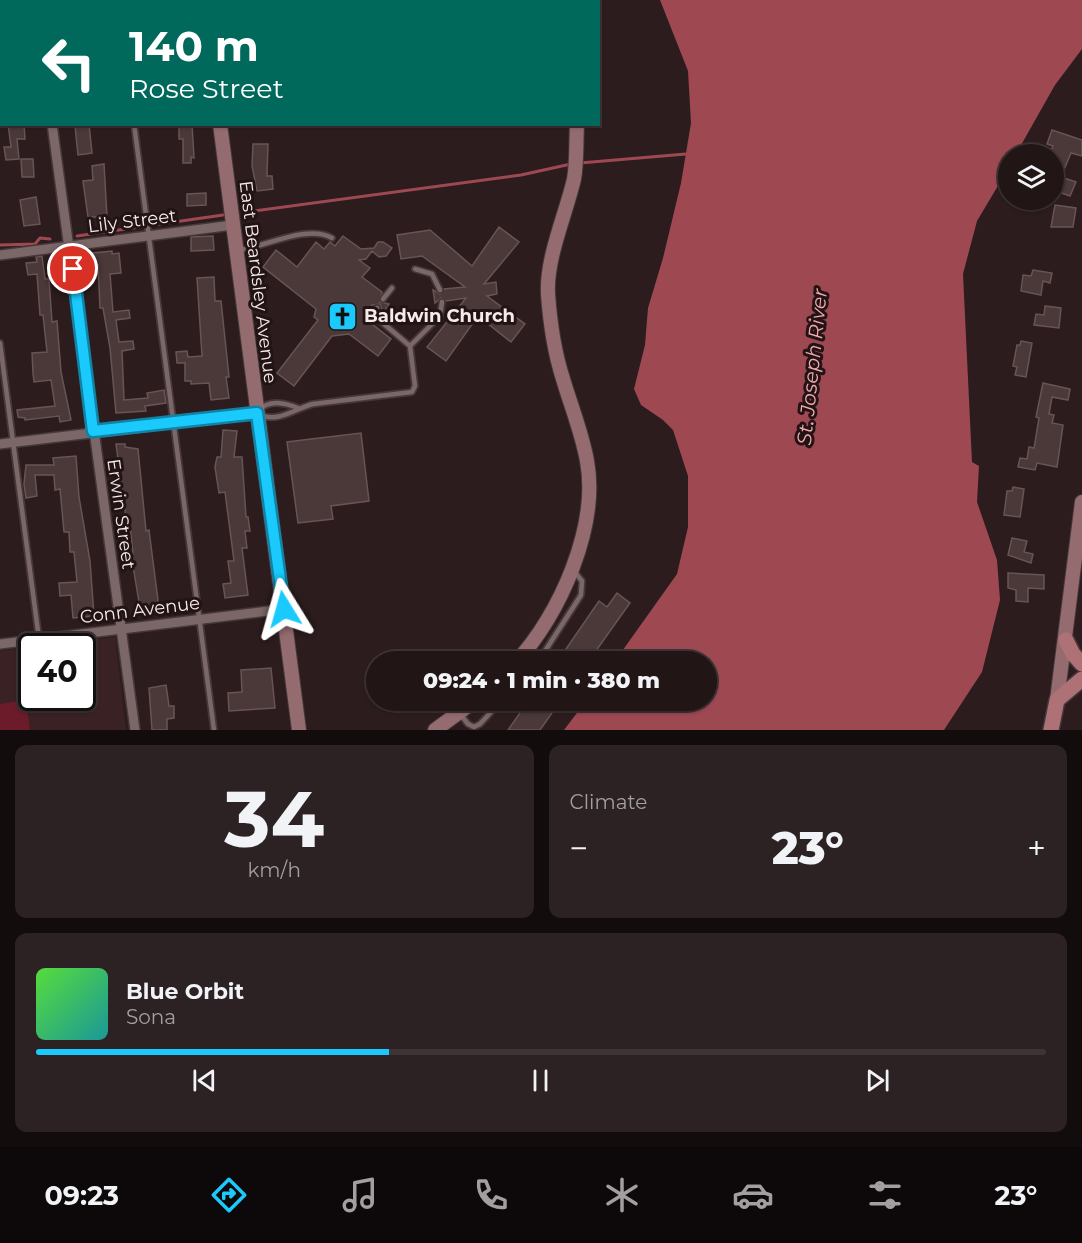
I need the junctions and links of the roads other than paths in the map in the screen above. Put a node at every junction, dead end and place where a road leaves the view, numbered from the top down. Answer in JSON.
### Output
{"nodes":[{"id":1,"x":52,"y":126,"type":"edge"},
{"id":2,"x":134,"y":126,"type":"edge"},
{"id":3,"x":220,"y":126,"type":"edge"},
{"id":4,"x":578,"y":126,"type":"edge"},
{"id":5,"x":232,"y":225,"type":"junction"},
{"id":6,"x":149,"y":236,"type":"junction"},
{"id":7,"x":332,"y":238,"type":"dead end"},
{"id":8,"x":70,"y":246,"type":"junction"},
{"id":9,"x":236,"y":251,"type":"junction"},
{"id":10,"x":0,"y":255,"type":"edge"},
{"id":11,"x":415,"y":270,"type":"dead end"},
{"id":12,"x":392,"y":288,"type":"dead end"},
{"id":13,"x":440,"y":290,"type":"dead end"},
{"id":14,"x":383,"y":299,"type":"dead end"},
{"id":15,"x":442,"y":302,"type":"dead end"},
{"id":16,"x":376,"y":308,"type":"dead end"},
{"id":17,"x":0,"y":343,"type":"edge"},
{"id":18,"x":410,"y":346,"type":"junction"},
{"id":19,"x":298,"y":408,"type":"junction"},
{"id":20,"x":257,"y":413,"type":"junction"},
{"id":21,"x":173,"y":421,"type":"junction"},
{"id":22,"x":93,"y":431,"type":"junction"},
{"id":23,"x":13,"y":442,"type":"junction"},
{"id":24,"x":0,"y":444,"type":"edge"},
{"id":25,"x":1082,"y":502,"type":"edge"},
{"id":26,"x":572,"y":569,"type":"junction"},
{"id":27,"x":284,"y":609,"type":"junction"},
{"id":28,"x":199,"y":619,"type":"junction"},
{"id":29,"x":121,"y":629,"type":"junction"},
{"id":30,"x":38,"y":633,"type":"edge"},
{"id":31,"x":88,"y":633,"type":"edge"},
{"id":32,"x":1066,"y":640,"type":"junction"},
{"id":33,"x":18,"y":642,"type":"edge"},
{"id":34,"x":0,"y":644,"type":"edge"},
{"id":35,"x":524,"y":651,"type":"edge"},
{"id":36,"x":545,"y":651,"type":"edge"},
{"id":37,"x":1082,"y":664,"type":"edge"},
{"id":38,"x":1082,"y":679,"type":"edge"},
{"id":39,"x":1058,"y":700,"type":"junction"},
{"id":40,"x":463,"y":711,"type":"edge"},
{"id":41,"x":491,"y":711,"type":"edge"},
{"id":42,"x":460,"y":714,"type":"junction"},
{"id":43,"x":135,"y":730,"type":"edge"},
{"id":44,"x":214,"y":730,"type":"edge"},
{"id":45,"x":299,"y":730,"type":"edge"},
{"id":46,"x":435,"y":730,"type":"edge"},
{"id":47,"x":1051,"y":730,"type":"edge"}],
"edges":[{"from":1,"to":8,"type":"street","name":"Erwin Street"},
{"from":2,"to":6,"type":"lane"},
{"from":3,"to":5,"type":"street","name":"East Beardsley Avenue"},
{"from":4,"to":26,"type":"street"},
{"from":5,"to":6,"type":"street","name":"Lily Street"},
{"from":5,"to":9,"type":"street","name":"East Beardsley Avenue"},
{"from":6,"to":8,"type":"street","name":"Lily Street"},
{"from":6,"to":21,"type":"lane"},
{"from":7,"to":9,"type":"lane"},
{"from":8,"to":10,"type":"street","name":"Lily Street"},
{"from":8,"to":22,"type":"street","name":"Erwin Street"},
{"from":9,"to":20,"type":"street","name":"East Beardsley Avenue"},
{"from":11,"to":13,"type":"lane"},
{"from":12,"to":14,"type":"lane"},
{"from":15,"to":18,"type":"lane"},
{"from":16,"to":18,"type":"lane"},
{"from":17,"to":23,"type":"lane"},
{"from":18,"to":19,"type":"lane"},
{"from":19,"to":20,"type":"lane"},
{"from":19,"to":20,"type":"lane"},
{"from":20,"to":21,"type":"street"},
{"from":20,"to":27,"type":"street","name":"East Beardsley Avenue"},
{"from":21,"to":22,"type":"street"},
{"from":21,"to":28,"type":"lane"},
{"from":22,"to":23,"type":"street"},
{"from":22,"to":29,"type":"street","name":"Erwin Street"},
{"from":23,"to":24,"type":"street"},
{"from":23,"to":30,"type":"lane"},
{"from":25,"to":32,"type":"street"},
{"from":26,"to":35,"type":"street"},
{"from":26,"to":36,"type":"lane"},
{"from":27,"to":28,"type":"street","name":"Conn Avenue"},
{"from":27,"to":45,"type":"street","name":"East Beardsley Avenue"},
{"from":28,"to":29,"type":"street","name":"Conn Avenue"},
{"from":28,"to":44,"type":"lane"},
{"from":29,"to":31,"type":"street","name":"Conn Avenue"},
{"from":29,"to":43,"type":"street","name":"Erwin Street"},
{"from":32,"to":37,"type":"main road"},
{"from":32,"to":39,"type":"street"},
{"from":33,"to":34,"type":"street","name":"Conn Avenue"},
{"from":38,"to":39,"type":"main road"},
{"from":39,"to":47,"type":"main road"},
{"from":40,"to":42,"type":"street"},
{"from":41,"to":42,"type":"lane"},
{"from":42,"to":46,"type":"street"}]}
